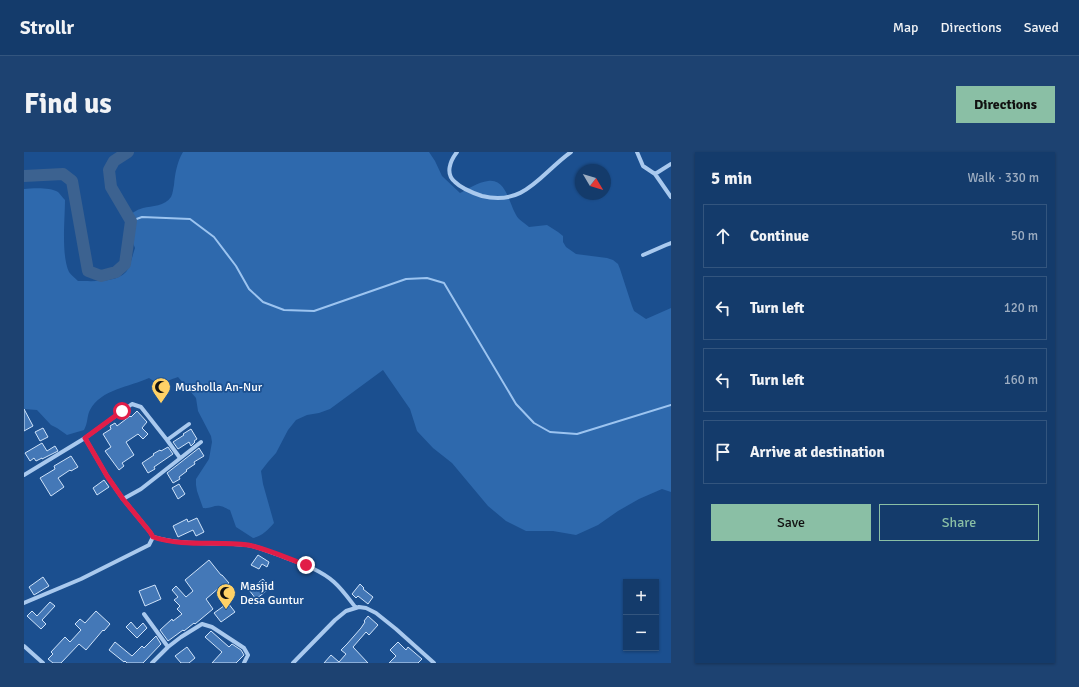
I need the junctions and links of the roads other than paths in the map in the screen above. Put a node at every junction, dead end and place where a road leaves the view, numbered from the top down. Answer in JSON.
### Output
{"nodes":[{"id":1,"x":457,"y":152,"type":"edge"},
{"id":2,"x":571,"y":152,"type":"edge"},
{"id":3,"x":637,"y":152,"type":"edge"},
{"id":4,"x":671,"y":164,"type":"edge"},
{"id":5,"x":655,"y":174,"type":"junction"},
{"id":6,"x":671,"y":197,"type":"edge"},
{"id":7,"x":671,"y":243,"type":"edge"},
{"id":8,"x":643,"y":255,"type":"dead end"},
{"id":9,"x":189,"y":424,"type":"dead end"},
{"id":10,"x":85,"y":438,"type":"junction"},
{"id":11,"x":167,"y":440,"type":"junction"},
{"id":12,"x":201,"y":442,"type":"dead end"},
{"id":13,"x":180,"y":458,"type":"junction"},
{"id":14,"x":24,"y":476,"type":"edge"},
{"id":15,"x":123,"y":499,"type":"junction"},
{"id":16,"x":153,"y":537,"type":"junction"},
{"id":17,"x":24,"y":603,"type":"edge"},
{"id":18,"x":356,"y":608,"type":"junction"},
{"id":19,"x":144,"y":614,"type":"dead end"},
{"id":20,"x":24,"y":646,"type":"edge"},
{"id":21,"x":168,"y":648,"type":"junction"},
{"id":22,"x":428,"y":661,"type":"edge"},
{"id":23,"x":44,"y":663,"type":"edge"},
{"id":24,"x":152,"y":663,"type":"edge"},
{"id":25,"x":244,"y":663,"type":"edge"},
{"id":26,"x":293,"y":663,"type":"edge"},
{"id":27,"x":434,"y":663,"type":"edge"}],
"edges":[{"from":1,"to":2,"type":"street"},
{"from":3,"to":5,"type":"street"},
{"from":4,"to":5,"type":"street"},
{"from":5,"to":6,"type":"street"},
{"from":7,"to":8,"type":"street"},
{"from":9,"to":11,"type":"street"},
{"from":10,"to":11,"type":"street"},
{"from":10,"to":14,"type":"street"},
{"from":10,"to":15,"type":"street"},
{"from":11,"to":13,"type":"street"},
{"from":12,"to":13,"type":"street"},
{"from":13,"to":15,"type":"street"},
{"from":15,"to":16,"type":"street"},
{"from":16,"to":17,"type":"street"},
{"from":16,"to":18,"type":"street"},
{"from":18,"to":22,"type":"street"},
{"from":18,"to":26,"type":"street"},
{"from":19,"to":21,"type":"street"},
{"from":20,"to":23,"type":"street"},
{"from":21,"to":24,"type":"street"},
{"from":21,"to":25,"type":"street"},
{"from":22,"to":27,"type":"street"}]}
